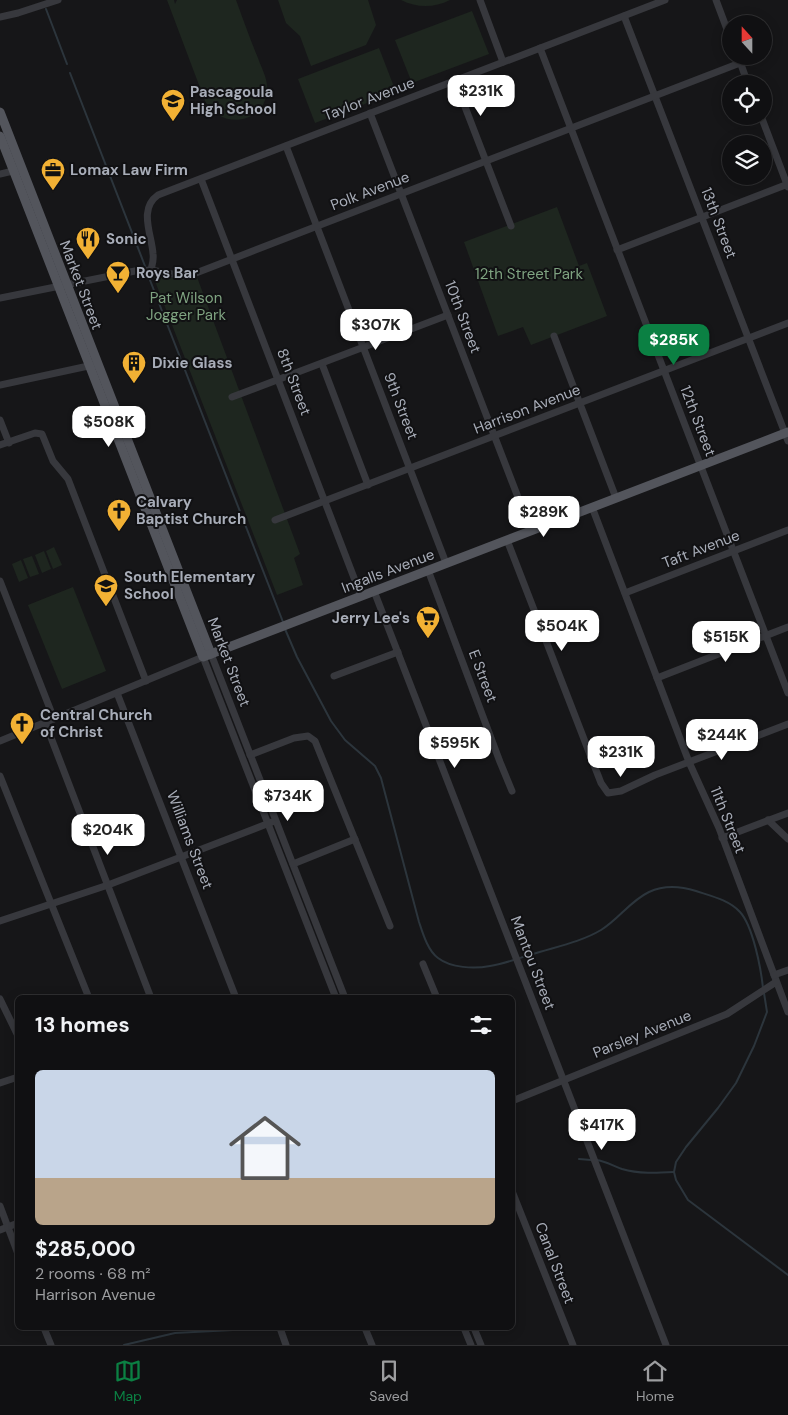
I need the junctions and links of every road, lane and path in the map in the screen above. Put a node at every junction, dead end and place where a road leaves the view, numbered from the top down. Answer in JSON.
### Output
{"nodes":[{"id":1,"x":58,"y":0,"type":"edge"},
{"id":2,"x":480,"y":0,"type":"edge"},
{"id":3,"x":665,"y":0,"type":"edge"},
{"id":4,"x":716,"y":0,"type":"edge"},
{"id":5,"x":624,"y":16,"type":"junction"},
{"id":6,"x":722,"y":16,"type":"edge"},
{"id":7,"x":0,"y":17,"type":"edge"},
{"id":8,"x":540,"y":48,"type":"junction"},
{"id":9,"x":503,"y":62,"type":"junction"},
{"id":10,"x":727,"y":65,"type":"edge"},
{"id":11,"x":455,"y":81,"type":"junction"},
{"id":12,"x":655,"y":95,"type":"junction"},
{"id":13,"x":0,"y":114,"type":"edge"},
{"id":14,"x":370,"y":114,"type":"junction"},
{"id":15,"x":765,"y":125,"type":"edge"},
{"id":16,"x":570,"y":128,"type":"junction"},
{"id":17,"x":0,"y":136,"type":"edge"},
{"id":18,"x":286,"y":146,"type":"junction"},
{"id":19,"x":486,"y":161,"type":"junction"},
{"id":20,"x":18,"y":170,"type":"junction"},
{"id":21,"x":0,"y":174,"type":"edge"},
{"id":22,"x":201,"y":179,"type":"junction"},
{"id":23,"x":788,"y":185,"type":"edge"},
{"id":24,"x":401,"y":193,"type":"junction"},
{"id":25,"x":702,"y":217,"type":"junction"},
{"id":26,"x":316,"y":226,"type":"junction"},
{"id":27,"x":511,"y":226,"type":"dead end"},
{"id":28,"x":617,"y":250,"type":"junction"},
{"id":29,"x":232,"y":259,"type":"junction"},
{"id":30,"x":151,"y":270,"type":"junction"},
{"id":31,"x":62,"y":285,"type":"junction"},
{"id":32,"x":0,"y":298,"type":"edge"},
{"id":33,"x":448,"y":315,"type":"junction"},
{"id":34,"x":788,"y":323,"type":"edge"},
{"id":35,"x":554,"y":336,"type":"dead end"},
{"id":36,"x":748,"y":338,"type":"junction"},
{"id":37,"x":364,"y":348,"type":"junction"},
{"id":38,"x":93,"y":364,"type":"junction"},
{"id":39,"x":322,"y":364,"type":"junction"},
{"id":40,"x":664,"y":371,"type":"junction"},
{"id":41,"x":279,"y":380,"type":"junction"},
{"id":42,"x":0,"y":384,"type":"edge"},
{"id":43,"x":232,"y":397,"type":"dead end"},
{"id":44,"x":579,"y":403,"type":"junction"},
{"id":45,"x":0,"y":420,"type":"edge"},
{"id":46,"x":787,"y":435,"type":"edge"},
{"id":47,"x":495,"y":436,"type":"junction"},
{"id":48,"x":9,"y":443,"type":"junction"},
{"id":49,"x":0,"y":445,"type":"edge"},
{"id":50,"x":700,"y":465,"type":"junction"},
{"id":51,"x":410,"y":469,"type":"junction"},
{"id":52,"x":368,"y":485,"type":"junction"},
{"id":53,"x":616,"y":498,"type":"junction"},
{"id":54,"x":325,"y":501,"type":"junction"},
{"id":55,"x":592,"y":507,"type":"junction"},
{"id":56,"x":275,"y":520,"type":"dead end"},
{"id":57,"x":788,"y":530,"type":"edge"},
{"id":58,"x":531,"y":531,"type":"junction"},
{"id":59,"x":507,"y":540,"type":"junction"},
{"id":60,"x":734,"y":551,"type":"junction"},
{"id":61,"x":446,"y":563,"type":"junction"},
{"id":62,"x":428,"y":570,"type":"junction"},
{"id":63,"x":0,"y":581,"type":"edge"},
{"id":64,"x":374,"y":591,"type":"junction"},
{"id":65,"x":625,"y":593,"type":"junction"},
{"id":66,"x":361,"y":596,"type":"junction"},
{"id":67,"x":788,"y":627,"type":"edge"},
{"id":68,"x":766,"y":636,"type":"junction"},
{"id":69,"x":398,"y":652,"type":"junction"},
{"id":70,"x":207,"y":656,"type":"junction"},
{"id":71,"x":334,"y":676,"type":"dead end"},
{"id":72,"x":657,"y":678,"type":"junction"},
{"id":73,"x":146,"y":681,"type":"junction"},
{"id":74,"x":117,"y":692,"type":"junction"},
{"id":75,"x":788,"y":693,"type":"edge"},
{"id":76,"x":54,"y":719,"type":"junction"},
{"id":77,"x":45,"y":722,"type":"junction"},
{"id":78,"x":788,"y":724,"type":"edge"},
{"id":79,"x":0,"y":741,"type":"edge"},
{"id":80,"x":250,"y":755,"type":"junction"},
{"id":81,"x":689,"y":762,"type":"junction"},
{"id":82,"x":0,"y":776,"type":"edge"},
{"id":83,"x":512,"y":791,"type":"dead end"},
{"id":84,"x":788,"y":813,"type":"edge"},
{"id":85,"x":276,"y":820,"type":"junction"},
{"id":86,"x":768,"y":820,"type":"junction"},
{"id":87,"x":268,"y":823,"type":"junction"},
{"id":88,"x":722,"y":838,"type":"junction"},
{"id":89,"x":355,"y":839,"type":"junction"},
{"id":90,"x":788,"y":839,"type":"edge"},
{"id":91,"x":181,"y":856,"type":"junction"},
{"id":92,"x":293,"y":864,"type":"junction"},
{"id":93,"x":108,"y":885,"type":"junction"},
{"id":94,"x":52,"y":904,"type":"junction"},
{"id":95,"x":0,"y":921,"type":"edge"},
{"id":96,"x":390,"y":926,"type":"dead end"},
{"id":97,"x":424,"y":964,"type":"dead end"},
{"id":98,"x":788,"y":970,"type":"edge"},
{"id":99,"x":775,"y":979,"type":"junction"},
{"id":100,"x":88,"y":995,"type":"edge"},
{"id":101,"x":151,"y":995,"type":"edge"},
{"id":102,"x":235,"y":995,"type":"edge"},
{"id":103,"x":335,"y":995,"type":"edge"},
{"id":104,"x":344,"y":995,"type":"edge"},
{"id":105,"x":436,"y":995,"type":"edge"},
{"id":106,"x":0,"y":999,"type":"edge"},
{"id":107,"x":788,"y":1012,"type":"edge"},
{"id":108,"x":15,"y":1030,"type":"edge"},
{"id":109,"x":15,"y":1078,"type":"edge"},
{"id":110,"x":563,"y":1080,"type":"junction"},
{"id":111,"x":0,"y":1083,"type":"edge"},
{"id":112,"x":515,"y":1100,"type":"edge"},
{"id":113,"x":515,"y":1199,"type":"edge"},
{"id":114,"x":0,"y":1206,"type":"edge"},
{"id":115,"x":15,"y":1224,"type":"edge"},
{"id":116,"x":8,"y":1227,"type":"junction"},
{"id":117,"x":0,"y":1230,"type":"edge"},
{"id":118,"x":15,"y":1246,"type":"edge"},
{"id":119,"x":45,"y":1330,"type":"edge"},
{"id":120,"x":281,"y":1330,"type":"edge"},
{"id":121,"x":366,"y":1330,"type":"edge"},
{"id":122,"x":465,"y":1330,"type":"edge"},
{"id":123,"x":475,"y":1330,"type":"edge"},
{"id":124,"x":51,"y":1345,"type":"edge"},
{"id":125,"x":286,"y":1345,"type":"edge"},
{"id":126,"x":372,"y":1345,"type":"edge"},
{"id":127,"x":471,"y":1345,"type":"edge"},
{"id":128,"x":481,"y":1345,"type":"edge"},
{"id":129,"x":573,"y":1345,"type":"edge"},
{"id":130,"x":666,"y":1345,"type":"edge"}],
"edges":[{"from":1,"to":7,"type":"street"},
{"from":2,"to":9,"type":"street"},
{"from":3,"to":5,"type":"street","name":"Taylor Avenue"},
{"from":4,"to":6,"type":"street"},
{"from":5,"to":8,"type":"street","name":"Taylor Avenue"},
{"from":5,"to":12,"type":"street","name":"13th Street"},
{"from":8,"to":9,"type":"street","name":"Taylor Avenue"},
{"from":8,"to":16,"type":"street","name":"12th Street"},
{"from":9,"to":11,"type":"street","name":"Taylor Avenue"},
{"from":10,"to":12,"type":"street","name":"Polk Avenue"},
{"from":11,"to":14,"type":"street","name":"Taylor Avenue"},
{"from":11,"to":19,"type":"street"},
{"from":12,"to":16,"type":"street","name":"Polk Avenue"},
{"from":12,"to":25,"type":"street","name":"13th Street"},
{"from":13,"to":20,"type":"main road","name":"Market Street"},
{"from":14,"to":18,"type":"street","name":"Taylor Avenue"},
{"from":14,"to":24,"type":"street","name":"10th Street"},
{"from":15,"to":23,"type":"street"},
{"from":16,"to":19,"type":"street","name":"Polk Avenue"},
{"from":16,"to":28,"type":"street","name":"12th Street"},
{"from":17,"to":20,"type":"main road","name":"Market Street"},
{"from":18,"to":22,"type":"street","name":"Taylor Avenue"},
{"from":18,"to":26,"type":"street","name":"9th Street"},
{"from":19,"to":24,"type":"street","name":"Polk Avenue"},
{"from":19,"to":27,"type":"street"},
{"from":20,"to":21,"type":"street"},
{"from":20,"to":31,"type":"main road","name":"Market Street"},
{"from":22,"to":29,"type":"street","name":"8th Street"},
{"from":22,"to":30,"type":"street","name":"Taylor Avenue"},
{"from":23,"to":25,"type":"street"},
{"from":24,"to":26,"type":"street","name":"Polk Avenue"},
{"from":24,"to":33,"type":"street","name":"10th Street"},
{"from":25,"to":28,"type":"street"},
{"from":25,"to":36,"type":"street","name":"13th Street"},
{"from":26,"to":29,"type":"street","name":"Polk Avenue"},
{"from":26,"to":37,"type":"street","name":"9th Street"},
{"from":28,"to":40,"type":"street","name":"12th Street"},
{"from":29,"to":30,"type":"street","name":"Polk Avenue"},
{"from":29,"to":41,"type":"street","name":"8th Street"},
{"from":30,"to":31,"type":"street","name":"Polk Avenue"},
{"from":31,"to":32,"type":"street","name":"Polk Avenue"},
{"from":31,"to":38,"type":"main road","name":"Market Street"},
{"from":33,"to":37,"type":"street"},
{"from":33,"to":47,"type":"street","name":"10th Street"},
{"from":34,"to":36,"type":"street","name":"Harrison Avenue"},
{"from":35,"to":44,"type":"street"},
{"from":36,"to":40,"type":"street","name":"Harrison Avenue"},
{"from":36,"to":46,"type":"street","name":"13th Street"},
{"from":37,"to":39,"type":"street"},
{"from":37,"to":51,"type":"street","name":"9th Street"},
{"from":38,"to":42,"type":"street"},
{"from":38,"to":70,"type":"main road","name":"Market Street"},
{"from":39,"to":41,"type":"street"},
{"from":39,"to":52,"type":"street"},
{"from":40,"to":44,"type":"street","name":"Harrison Avenue"},
{"from":40,"to":50,"type":"street","name":"12th Street"},
{"from":41,"to":43,"type":"street"},
{"from":41,"to":54,"type":"street","name":"8th Street"},
{"from":44,"to":47,"type":"street","name":"Harrison Avenue"},
{"from":44,"to":53,"type":"street"},
{"from":45,"to":48,"type":"street"},
{"from":46,"to":50,"type":"main road","name":"Ingalls Avenue"},
{"from":47,"to":51,"type":"street","name":"Harrison Avenue"},
{"from":47,"to":58,"type":"street","name":"10th Street"},
{"from":48,"to":49,"type":"street"},
{"from":48,"to":73,"type":"street"},
{"from":50,"to":53,"type":"main road","name":"Ingalls Avenue"},
{"from":50,"to":60,"type":"street","name":"12th Street"},
{"from":51,"to":52,"type":"street","name":"Harrison Avenue"},
{"from":51,"to":61,"type":"street","name":"9th Street"},
{"from":52,"to":54,"type":"street","name":"Harrison Avenue"},
{"from":53,"to":55,"type":"main road","name":"Ingalls Avenue"},
{"from":54,"to":56,"type":"street","name":"Harrison Avenue"},
{"from":54,"to":66,"type":"street","name":"8th Street"},
{"from":55,"to":58,"type":"main road","name":"Ingalls Avenue"},
{"from":55,"to":65,"type":"street","name":"11th Street"},
{"from":57,"to":60,"type":"street","name":"Taft Avenue"},
{"from":58,"to":59,"type":"main road","name":"Ingalls Avenue"},
{"from":59,"to":61,"type":"main road","name":"Ingalls Avenue"},
{"from":59,"to":81,"type":"street"},
{"from":60,"to":65,"type":"street","name":"Taft Avenue"},
{"from":60,"to":68,"type":"street","name":"12th Street"},
{"from":61,"to":62,"type":"main road","name":"Ingalls Avenue"},
{"from":62,"to":64,"type":"main road","name":"Ingalls Avenue"},
{"from":62,"to":83,"type":"street","name":"E Street"},
{"from":63,"to":76,"type":"street"},
{"from":64,"to":66,"type":"main road","name":"Ingalls Avenue"},
{"from":64,"to":69,"type":"street","name":"Mantou Street"},
{"from":65,"to":72,"type":"street","name":"11th Street"},
{"from":66,"to":70,"type":"main road","name":"Ingalls Avenue"},
{"from":67,"to":68,"type":"street"},
{"from":68,"to":72,"type":"street"},
{"from":68,"to":75,"type":"street","name":"12th Street"},
{"from":69,"to":71,"type":"street"},
{"from":69,"to":110,"type":"street","name":"Mantou Street"},
{"from":70,"to":73,"type":"street","name":"Ingalls Avenue"},
{"from":70,"to":80,"type":"street","name":"Market Street"},
{"from":70,"to":87,"type":"street","name":"Market Street"},
{"from":72,"to":81,"type":"street","name":"11th Street"},
{"from":73,"to":74,"type":"street","name":"Ingalls Avenue"},
{"from":74,"to":76,"type":"street","name":"Ingalls Avenue"},
{"from":74,"to":91,"type":"street","name":"Williams Street"},
{"from":76,"to":77,"type":"street","name":"Ingalls Avenue"},
{"from":77,"to":79,"type":"street","name":"Ingalls Avenue"},
{"from":77,"to":93,"type":"street"},
{"from":78,"to":81,"type":"street"},
{"from":80,"to":85,"type":"street","name":"Market Street"},
{"from":80,"to":89,"type":"street"},
{"from":81,"to":88,"type":"street","name":"11th Street"},
{"from":82,"to":94,"type":"street"},
{"from":84,"to":86,"type":"street"},
{"from":85,"to":87,"type":"street"},
{"from":85,"to":92,"type":"street","name":"Market Street"},
{"from":86,"to":88,"type":"street"},
{"from":86,"to":90,"type":"street"},
{"from":87,"to":91,"type":"street"},
{"from":87,"to":103,"type":"street","name":"Market Street"},
{"from":88,"to":99,"type":"street","name":"11th Street"},
{"from":89,"to":92,"type":"street"},
{"from":89,"to":96,"type":"street"},
{"from":91,"to":93,"type":"street"},
{"from":91,"to":102,"type":"street","name":"Williams Street"},
{"from":92,"to":104,"type":"street","name":"Market Street"},
{"from":93,"to":94,"type":"street"},
{"from":93,"to":101,"type":"street"},
{"from":94,"to":95,"type":"street"},
{"from":94,"to":100,"type":"street"},
{"from":97,"to":105,"type":"street"},
{"from":98,"to":99,"type":"street","name":"Parsley Avenue"},
{"from":99,"to":107,"type":"street","name":"11th Street"},
{"from":99,"to":110,"type":"street","name":"Parsley Avenue"},
{"from":106,"to":108,"type":"street"},
{"from":109,"to":111,"type":"street"},
{"from":110,"to":112,"type":"street","name":"Parsley Avenue"},
{"from":110,"to":130,"type":"street","name":"Mantou Street"},
{"from":113,"to":129,"type":"street","name":"Canal Street"},
{"from":114,"to":116,"type":"street"},
{"from":115,"to":116,"type":"street"},
{"from":116,"to":117,"type":"street"},
{"from":116,"to":118,"type":"street"},
{"from":119,"to":124,"type":"street"},
{"from":120,"to":125,"type":"street"},
{"from":121,"to":126,"type":"street"},
{"from":122,"to":127,"type":"street"},
{"from":123,"to":128,"type":"street"}]}
